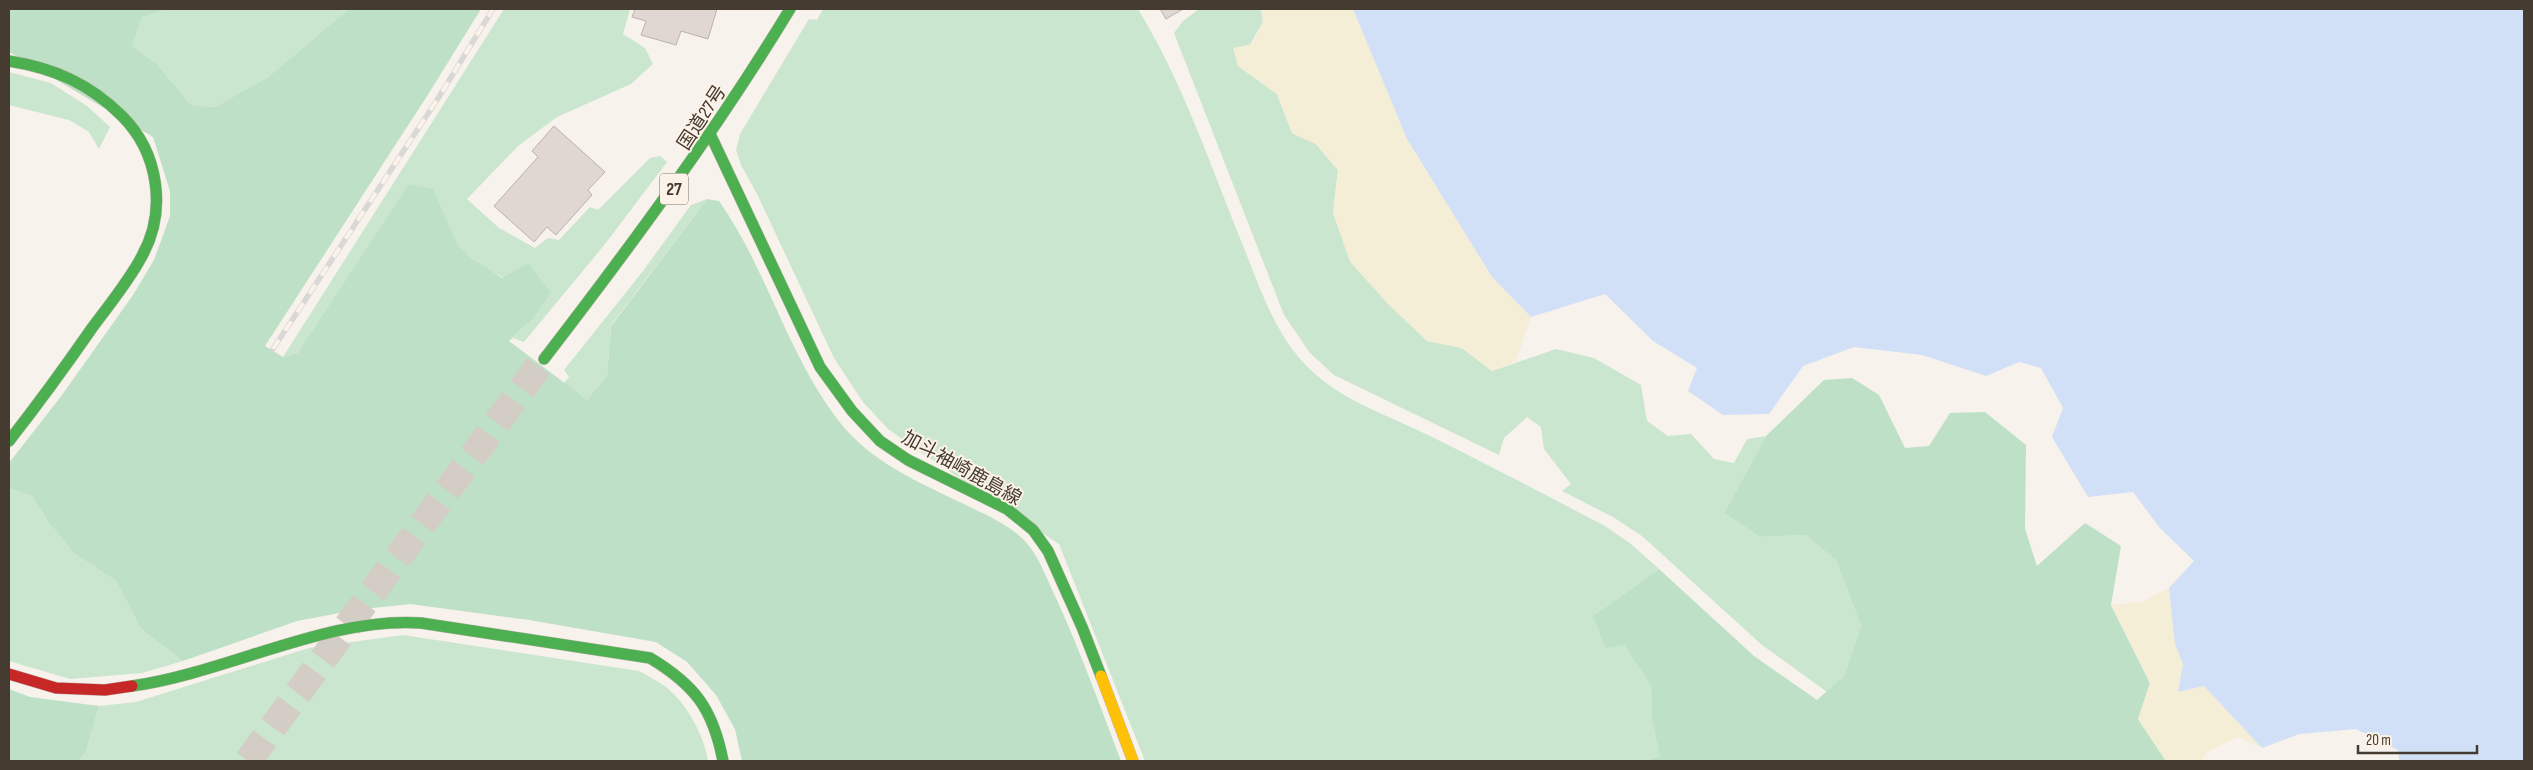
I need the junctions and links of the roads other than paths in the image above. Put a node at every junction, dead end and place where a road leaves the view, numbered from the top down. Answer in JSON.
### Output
{"nodes":[{"id":1,"x":790,"y":9,"type":"edge"},
{"id":2,"x":9,"y":61,"type":"edge"},
{"id":3,"x":711,"y":136,"type":"junction"},
{"id":4,"x":544,"y":359,"type":"tunnel mouth"},
{"id":5,"x":9,"y":441,"type":"edge"},
{"id":6,"x":9,"y":674,"type":"edge"},
{"id":7,"x":723,"y":761,"type":"edge"},
{"id":8,"x":1133,"y":761,"type":"edge"}],
"edges":[{"from":1,"to":3,"type":"main road","name":"国道27号","number":"27"},
{"from":2,"to":5,"type":"main road"},
{"from":3,"to":4,"type":"main road","name":"国道27号","number":"27"},
{"from":3,"to":8,"type":"main road","name":"加斗袖崎鹿島線"},
{"from":6,"to":7,"type":"main road"}]}
